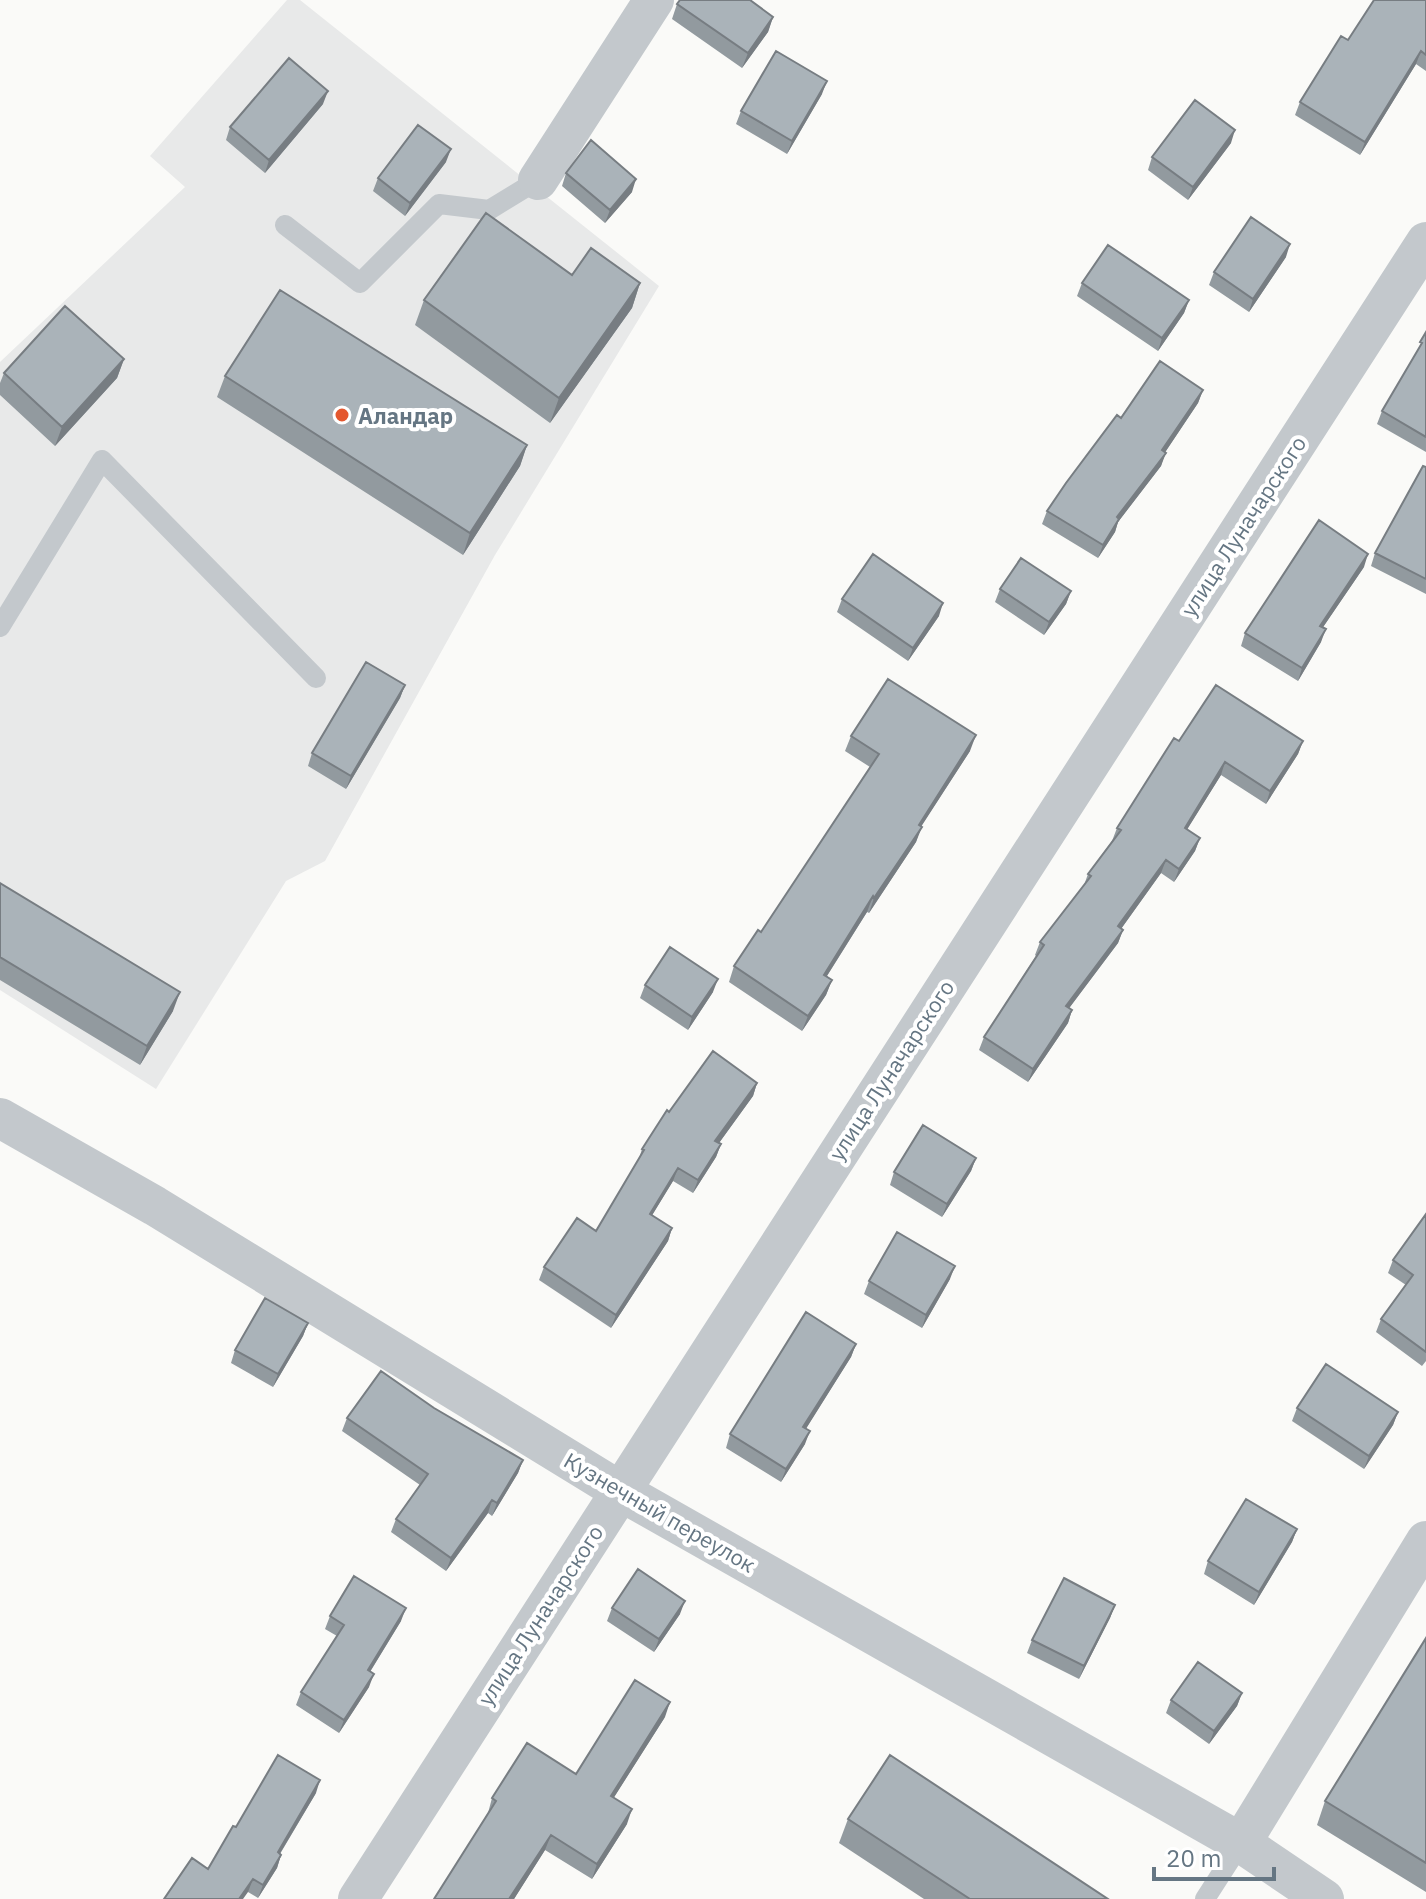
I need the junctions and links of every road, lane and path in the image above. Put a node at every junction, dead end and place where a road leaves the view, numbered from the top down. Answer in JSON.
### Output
{"nodes":[{"id":1,"x":654,"y":0,"type":"edge"},
{"id":2,"x":538,"y":180,"type":"joint"},
{"id":3,"x":285,"y":225,"type":"dead end"},
{"id":4,"x":1426,"y":242,"type":"edge"},
{"id":5,"x":0,"y":627,"type":"edge"},
{"id":6,"x":316,"y":678,"type":"dead end"},
{"id":7,"x":0,"y":1118,"type":"edge"},
{"id":8,"x":620,"y":1491,"type":"junction"},
{"id":9,"x":1426,"y":1541,"type":"edge"},
{"id":10,"x":1241,"y":1843,"type":"junction"},
{"id":11,"x":358,"y":1899,"type":"edge"},
{"id":12,"x":1205,"y":1899,"type":"edge"},
{"id":13,"x":1324,"y":1899,"type":"edge"}],
"edges":[{"from":1,"to":2,"type":"street"},
{"from":2,"to":3,"type":"lane"},
{"from":4,"to":8,"type":"street","name":"улица Луначарского"},
{"from":5,"to":6,"type":"lane"},
{"from":7,"to":8,"type":"street","name":"Кузнечный переулок"},
{"from":8,"to":10,"type":"street","name":"Кузнечный переулок"},
{"from":8,"to":11,"type":"street","name":"улица Луначарского"},
{"from":9,"to":10,"type":"street"},
{"from":10,"to":12,"type":"lane"},
{"from":10,"to":13,"type":"street","name":"Кузнечный переулок"}]}
